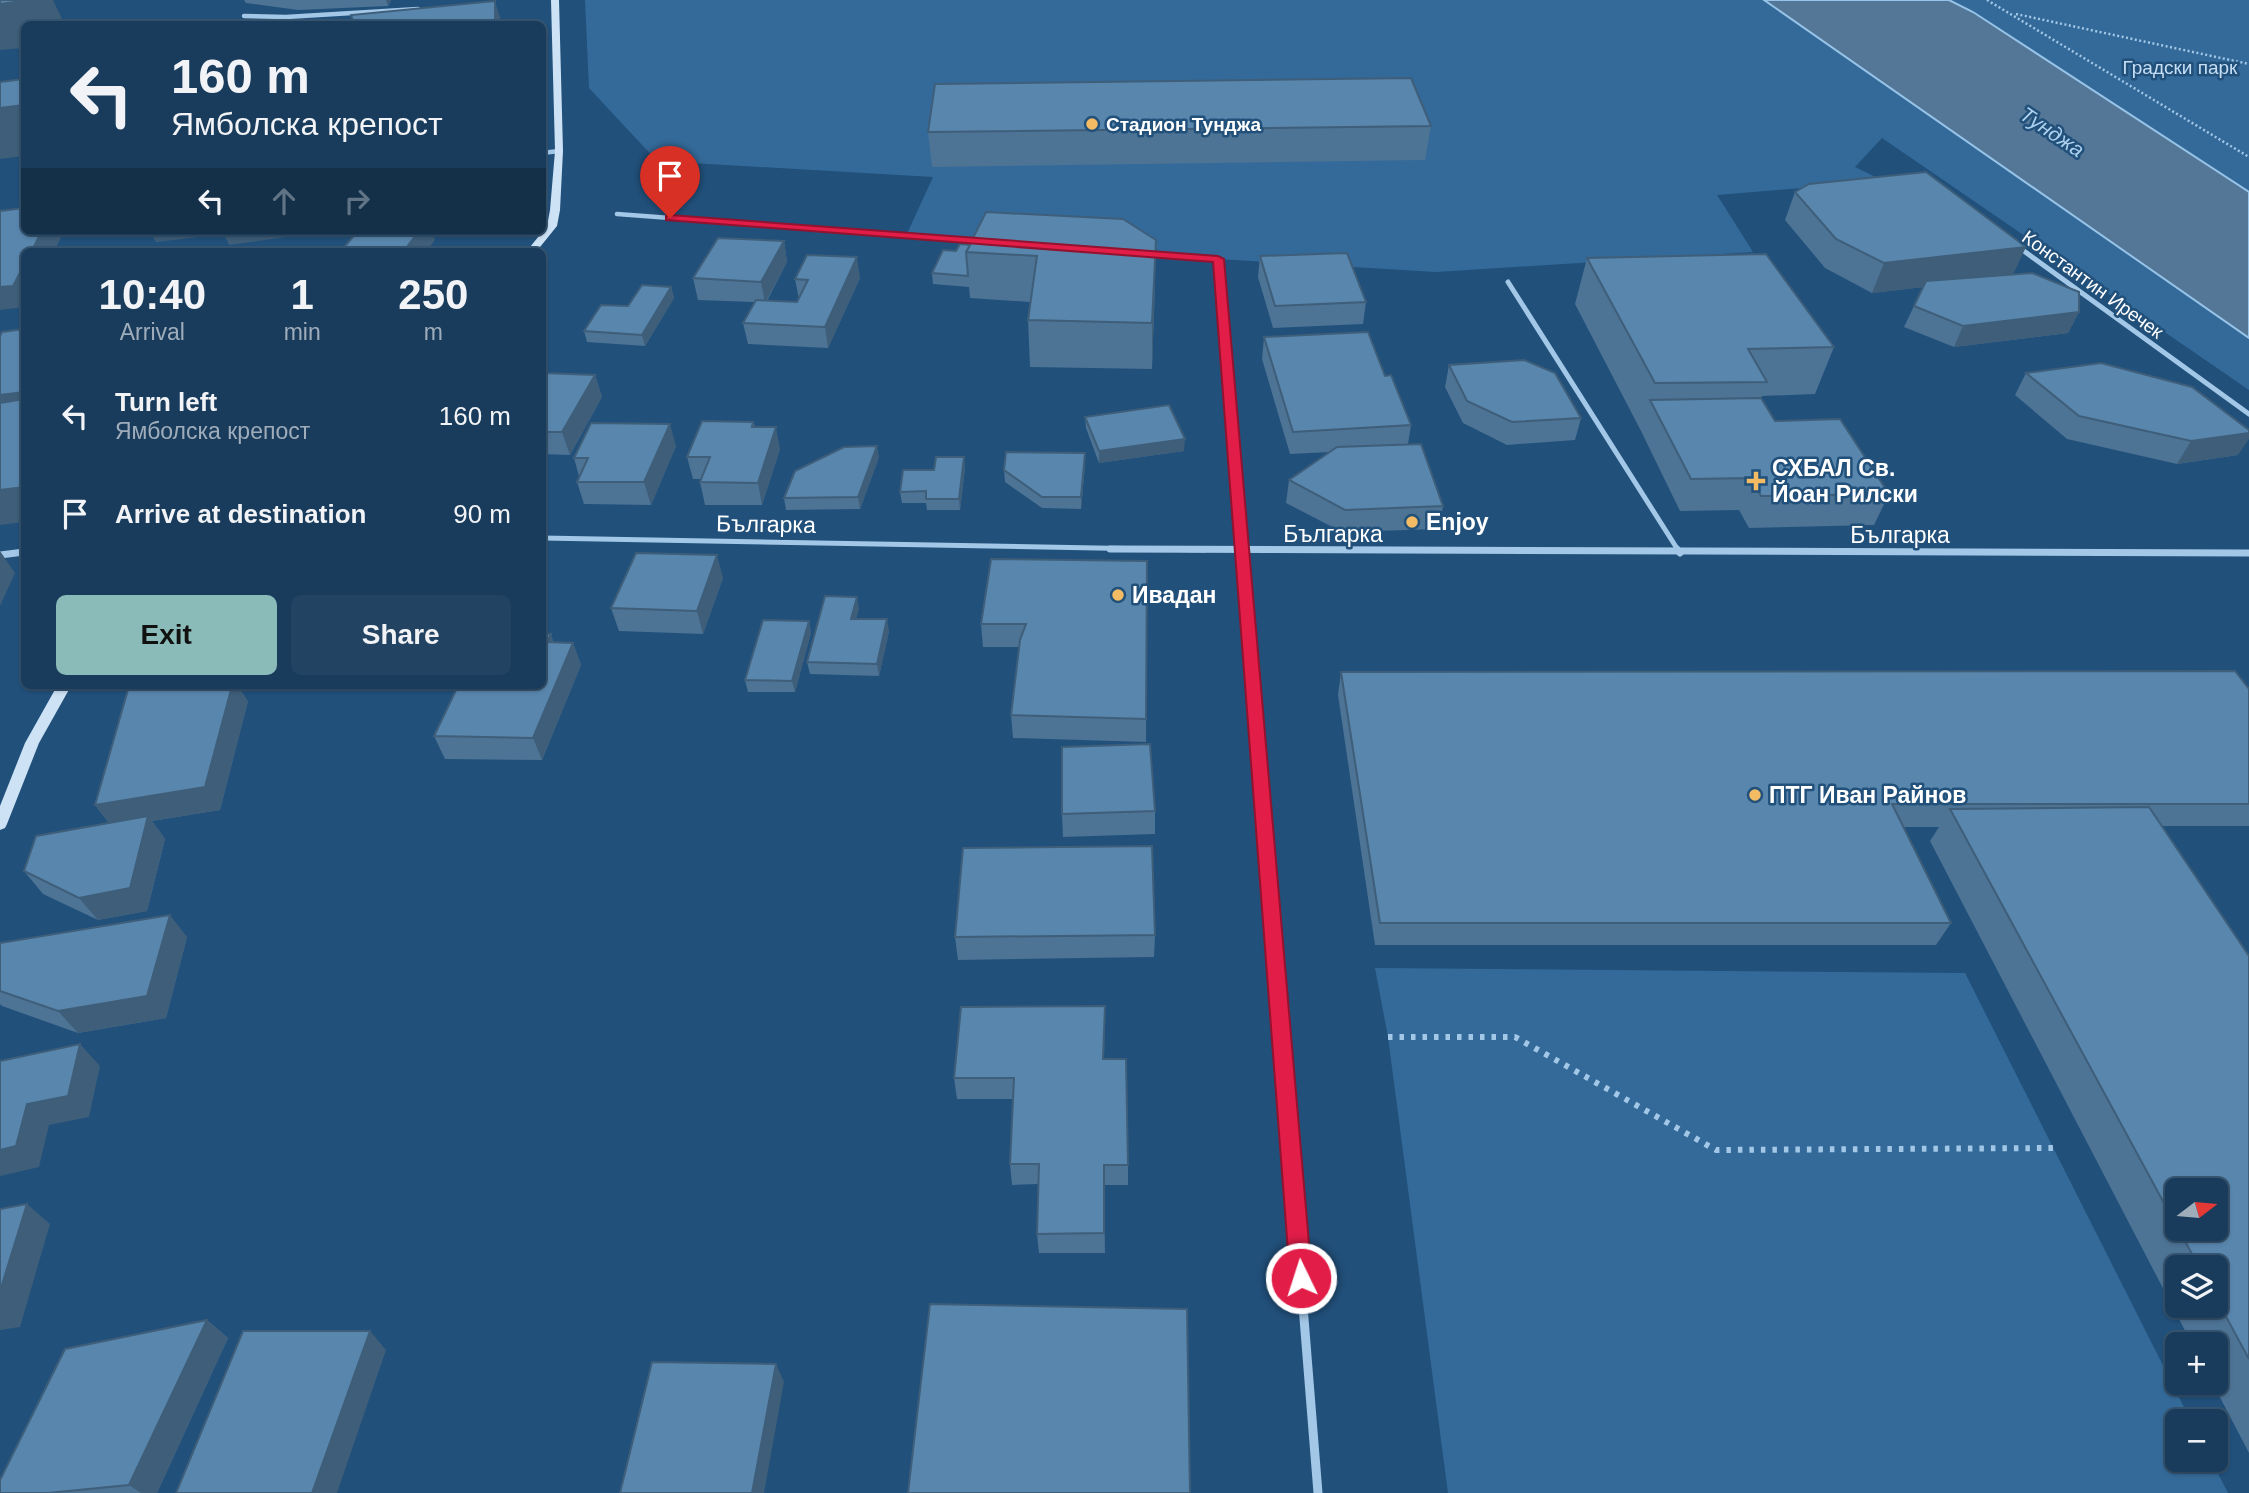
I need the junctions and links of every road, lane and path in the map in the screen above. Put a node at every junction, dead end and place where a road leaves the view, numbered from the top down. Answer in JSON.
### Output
{"nodes":[{"id":1,"x":555,"y":0,"type":"edge"},
{"id":2,"x":1987,"y":0,"type":"edge"},
{"id":3,"x":421,"y":9,"type":"edge"},
{"id":4,"x":2011,"y":13,"type":"junction"},
{"id":5,"x":244,"y":16,"type":"dead end"},
{"id":6,"x":2249,"y":64,"type":"edge"},
{"id":7,"x":559,"y":151,"type":"junction"},
{"id":8,"x":546,"y":153,"type":"edge"},
{"id":9,"x":2249,"y":157,"type":"edge"},
{"id":10,"x":617,"y":214,"type":"dead end"},
{"id":11,"x":546,"y":233,"type":"edge"},
{"id":12,"x":987,"y":242,"type":"edge"},
{"id":13,"x":2011,"y":242,"type":"edge"},
{"id":14,"x":1137,"y":253,"type":"edge"},
{"id":15,"x":1507,"y":282,"type":"dead end"},
{"id":16,"x":2249,"y":414,"type":"edge"},
{"id":17,"x":546,"y":538,"type":"edge"},
{"id":18,"x":1242,"y":551,"type":"junction"},
{"id":19,"x":21,"y":552,"type":"edge"},
{"id":20,"x":1680,"y":553,"type":"junction"},
{"id":21,"x":2249,"y":553,"type":"edge"},
{"id":22,"x":0,"y":555,"type":"edge"},
{"id":23,"x":62,"y":689,"type":"edge"},
{"id":24,"x":0,"y":824,"type":"edge"},
{"id":25,"x":1388,"y":1037,"type":"dead end"},
{"id":26,"x":2053,"y":1149,"type":"dead end"},
{"id":27,"x":1318,"y":1493,"type":"edge"}],
"edges":[{"from":1,"to":7,"type":"street"},
{"from":2,"to":4,"type":"path"},
{"from":3,"to":5,"type":"street"},
{"from":4,"to":6,"type":"path"},
{"from":4,"to":9,"type":"path"},
{"from":7,"to":8,"type":"street"},
{"from":7,"to":11,"type":"street"},
{"from":10,"to":12,"type":"street"},
{"from":13,"to":16,"type":"street","name":"Константин Иречек"},
{"from":14,"to":18,"type":"street"},
{"from":15,"to":20,"type":"street"},
{"from":17,"to":18,"type":"street","name":"Българка"},
{"from":18,"to":20,"type":"street","name":"Българка"},
{"from":18,"to":27,"type":"street"},
{"from":19,"to":22,"type":"street"},
{"from":20,"to":21,"type":"street","name":"Българка"},
{"from":23,"to":24,"type":"street"},
{"from":25,"to":26,"type":"path"}]}
